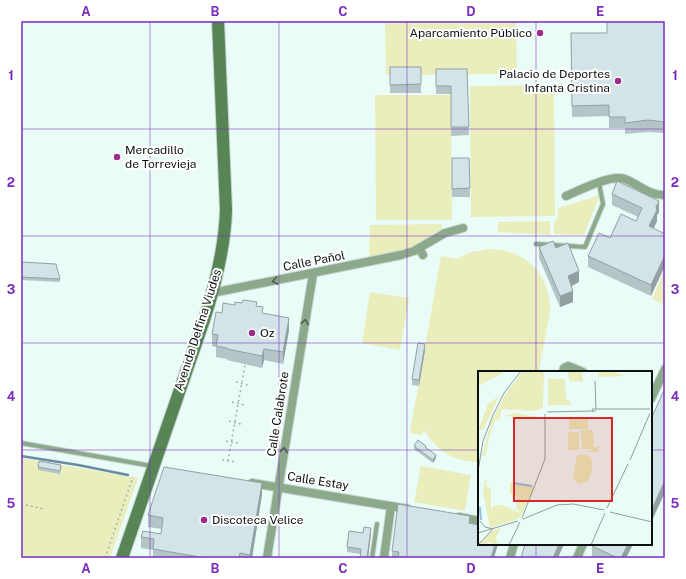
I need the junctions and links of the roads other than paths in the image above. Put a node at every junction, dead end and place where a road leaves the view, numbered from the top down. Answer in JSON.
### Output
{"nodes":[{"id":1,"x":218,"y":21,"type":"edge"},
{"id":2,"x":599,"y":183,"type":"junction"},
{"id":3,"x":665,"y":195,"type":"edge"},
{"id":4,"x":566,"y":196,"type":"dead end"},
{"id":5,"x":463,"y":228,"type":"dead end"},
{"id":6,"x":536,"y":244,"type":"dead end"},
{"id":7,"x":313,"y":274,"type":"junction"},
{"id":8,"x":212,"y":293,"type":"junction"},
{"id":9,"x":665,"y":369,"type":"edge"},
{"id":10,"x":563,"y":371,"type":"edge"},
{"id":11,"x":581,"y":371,"type":"edge"},
{"id":12,"x":652,"y":397,"type":"edge"},
{"id":13,"x":21,"y":443,"type":"edge"},
{"id":14,"x":157,"y":467,"type":"junction"},
{"id":15,"x":247,"y":482,"type":"edge"},
{"id":16,"x":278,"y":487,"type":"junction"},
{"id":17,"x":392,"y":506,"type":"junction"},
{"id":18,"x":413,"y":510,"type":"edge"},
{"id":19,"x":450,"y":516,"type":"edge"},
{"id":20,"x":478,"y":521,"type":"edge"},
{"id":21,"x":376,"y":524,"type":"dead end"},
{"id":22,"x":514,"y":545,"type":"edge"},
{"id":23,"x":583,"y":545,"type":"edge"},
{"id":24,"x":122,"y":558,"type":"edge"},
{"id":25,"x":267,"y":558,"type":"edge"},
{"id":26,"x":372,"y":558,"type":"edge"},
{"id":27,"x":384,"y":558,"type":"edge"},
{"id":28,"x":510,"y":558,"type":"edge"},
{"id":29,"x":578,"y":558,"type":"edge"}],
"edges":[{"from":1,"to":8,"type":"street","name":"Avenida Delfina Viudes"},
{"from":2,"to":3,"type":"street"},
{"from":2,"to":4,"type":"street"},
{"from":2,"to":6,"type":"lane"},
{"from":5,"to":7,"type":"street","name":"Calle Pañol"},
{"from":7,"to":8,"type":"street","name":"Calle Pañol","one_way":true},
{"from":16,"to":7,"type":"street","name":"Calle Calabrote","one_way":true},
{"from":8,"to":14,"type":"street","name":"Avenida Delfina Viudes"},
{"from":9,"to":12,"type":"street"},
{"from":10,"to":11,"type":"street"},
{"from":13,"to":14,"type":"lane"},
{"from":14,"to":24,"type":"street","name":"Avenida Delfina Viudes"},
{"from":15,"to":16,"type":"street","name":"Calle Estay"},
{"from":16,"to":17,"type":"street","name":"Calle Estay"},
{"from":16,"to":25,"type":"street","name":"Calle Calabrote"},
{"from":17,"to":18,"type":"street","name":"Calle Estay"},
{"from":17,"to":27,"type":"street"},
{"from":19,"to":20,"type":"street"},
{"from":21,"to":26,"type":"lane"},
{"from":22,"to":28,"type":"street"},
{"from":23,"to":29,"type":"street"}]}
